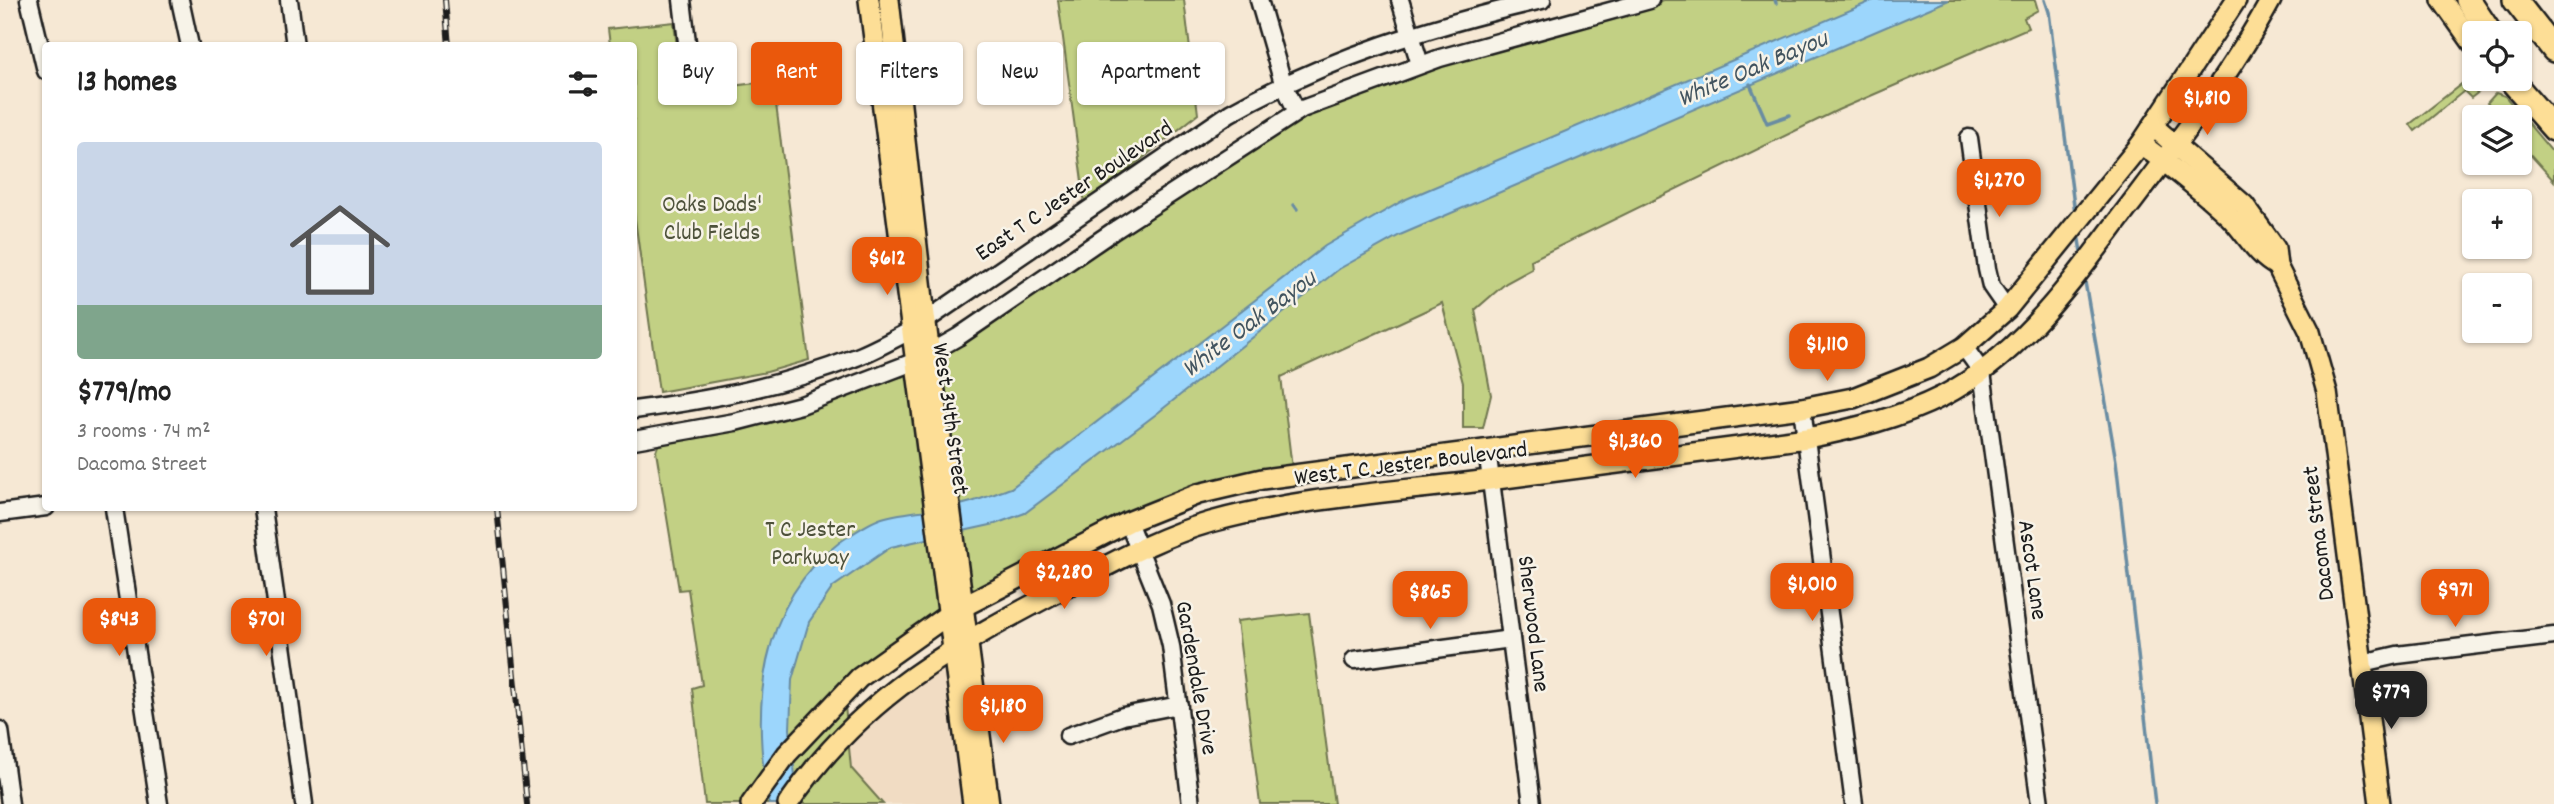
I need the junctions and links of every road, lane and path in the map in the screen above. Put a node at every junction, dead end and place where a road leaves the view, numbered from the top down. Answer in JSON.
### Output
{"nodes":[{"id":1,"x":29,"y":0,"type":"edge"},
{"id":2,"x":180,"y":0,"type":"edge"},
{"id":3,"x":289,"y":0,"type":"edge"},
{"id":4,"x":682,"y":0,"type":"edge"},
{"id":5,"x":869,"y":0,"type":"edge"},
{"id":6,"x":888,"y":0,"type":"edge"},
{"id":7,"x":1259,"y":0,"type":"edge"},
{"id":8,"x":1400,"y":0,"type":"edge"},
{"id":9,"x":1542,"y":0,"type":"edge"},
{"id":10,"x":1650,"y":0,"type":"edge"},
{"id":11,"x":2236,"y":0,"type":"edge"},
{"id":12,"x":2442,"y":0,"type":"edge"},
{"id":13,"x":2468,"y":0,"type":"edge"},
{"id":14,"x":2515,"y":0,"type":"edge"},
{"id":15,"x":2268,"y":1,"type":"edge"},
{"id":16,"x":2482,"y":21,"type":"edge"},
{"id":17,"x":2462,"y":28,"type":"edge"},
{"id":18,"x":1549,"y":29,"type":"junction"},
{"id":19,"x":1410,"y":36,"type":"junction"},
{"id":20,"x":189,"y":42,"type":"edge"},
{"id":21,"x":294,"y":42,"type":"edge"},
{"id":22,"x":687,"y":42,"type":"edge"},
{"id":23,"x":2554,"y":50,"type":"edge"},
{"id":24,"x":42,"y":54,"type":"edge"},
{"id":25,"x":1420,"y":64,"type":"junction"},
{"id":26,"x":1283,"y":83,"type":"junction"},
{"id":27,"x":2532,"y":85,"type":"edge"},
{"id":28,"x":2510,"y":91,"type":"edge"},
{"id":29,"x":2521,"y":91,"type":"edge"},
{"id":30,"x":2554,"y":111,"type":"edge"},
{"id":31,"x":1297,"y":112,"type":"junction"},
{"id":32,"x":2153,"y":126,"type":"junction"},
{"id":33,"x":2554,"y":129,"type":"edge"},
{"id":34,"x":1969,"y":138,"type":"dead end"},
{"id":35,"x":897,"y":144,"type":"junction"},
{"id":36,"x":2141,"y":144,"type":"junction"},
{"id":37,"x":2176,"y":144,"type":"junction"},
{"id":38,"x":2554,"y":144,"type":"edge"},
{"id":39,"x":2164,"y":161,"type":"junction"},
{"id":40,"x":1102,"y":202,"type":"junction"},
{"id":41,"x":1118,"y":228,"type":"junction"},
{"id":42,"x":2277,"y":266,"type":"junction"},
{"id":43,"x":2007,"y":309,"type":"junction"},
{"id":44,"x":919,"y":324,"type":"junction"},
{"id":45,"x":1964,"y":347,"type":"junction"},
{"id":46,"x":924,"y":356,"type":"junction"},
{"id":47,"x":1982,"y":372,"type":"junction"},
{"id":48,"x":730,"y":395,"type":"junction"},
{"id":49,"x":1802,"y":408,"type":"junction"},
{"id":50,"x":637,"y":410,"type":"edge"},
{"id":51,"x":735,"y":422,"type":"junction"},
{"id":52,"x":1807,"y":438,"type":"junction"},
{"id":53,"x":637,"y":439,"type":"edge"},
{"id":54,"x":1488,"y":450,"type":"junction"},
{"id":55,"x":1491,"y":480,"type":"junction"},
{"id":56,"x":42,"y":508,"type":"edge"},
{"id":57,"x":114,"y":511,"type":"edge"},
{"id":58,"x":263,"y":511,"type":"edge"},
{"id":59,"x":0,"y":513,"type":"edge"},
{"id":60,"x":1128,"y":522,"type":"junction"},
{"id":61,"x":1140,"y":549,"type":"junction"},
{"id":62,"x":957,"y":609,"type":"junction"},
{"id":63,"x":2554,"y":636,"type":"edge"},
{"id":64,"x":1511,"y":639,"type":"junction"},
{"id":65,"x":962,"y":645,"type":"junction"},
{"id":66,"x":1354,"y":660,"type":"dead end"},
{"id":67,"x":2362,"y":663,"type":"junction"},
{"id":68,"x":1179,"y":705,"type":"junction"},
{"id":69,"x":827,"y":711,"type":"junction"},
{"id":70,"x":0,"y":730,"type":"edge"},
{"id":71,"x":847,"y":731,"type":"junction"},
{"id":72,"x":1068,"y":736,"type":"dead end"},
{"id":73,"x":10,"y":804,"type":"edge"},
{"id":74,"x":159,"y":804,"type":"edge"},
{"id":75,"x":304,"y":804,"type":"edge"},
{"id":76,"x":751,"y":804,"type":"edge"},
{"id":77,"x":788,"y":804,"type":"edge"},
{"id":78,"x":973,"y":804,"type":"edge"},
{"id":79,"x":989,"y":804,"type":"edge"},
{"id":80,"x":1191,"y":804,"type":"edge"},
{"id":81,"x":1532,"y":804,"type":"edge"},
{"id":82,"x":1854,"y":804,"type":"edge"},
{"id":83,"x":2040,"y":804,"type":"edge"},
{"id":84,"x":2380,"y":804,"type":"edge"}],
"edges":[{"from":1,"to":24,"type":"street"},
{"from":2,"to":20,"type":"street"},
{"from":3,"to":21,"type":"street"},
{"from":4,"to":22,"type":"street"},
{"from":5,"to":35,"type":"main road","name":"West 34th Street"},
{"from":6,"to":35,"type":"main road","name":"West 34th Street"},
{"from":7,"to":26,"type":"street"},
{"from":8,"to":19,"type":"street"},
{"from":9,"to":18,"type":"street"},
{"from":9,"to":19,"type":"street","name":"East T C Jester Boulevard"},
{"from":10,"to":18,"type":"street"},
{"from":11,"to":32,"type":"main road","name":"West T C Jester Boulevard"},
{"from":12,"to":17,"type":"main road"},
{"from":13,"to":16,"type":"highway"},
{"from":14,"to":23,"type":"highway"},
{"from":15,"to":37,"type":"main road","name":"West T C Jester Boulevard"},
{"from":18,"to":25,"type":"street"},
{"from":19,"to":25,"type":"street"},
{"from":19,"to":26,"type":"street","name":"East T C Jester Boulevard"},
{"from":25,"to":31,"type":"street"},
{"from":26,"to":31,"type":"street"},
{"from":26,"to":40,"type":"street","name":"East T C Jester Boulevard"},
{"from":27,"to":30,"type":"highway"},
{"from":28,"to":38,"type":"main road"},
{"from":29,"to":33,"type":"highway"},
{"from":31,"to":41,"type":"street"},
{"from":32,"to":36,"type":"main road","name":"West T C Jester Boulevard"},
{"from":32,"to":37,"type":"main road","name":"Dacoma Street"},
{"from":34,"to":43,"type":"street"},
{"from":35,"to":44,"type":"main road","name":"West 34th Street"},
{"from":36,"to":39,"type":"main road","name":"Dacoma Street"},
{"from":36,"to":43,"type":"main road","name":"West T C Jester Boulevard"},
{"from":37,"to":39,"type":"main road","name":"West T C Jester Boulevard"},
{"from":37,"to":42,"type":"main road","name":"Dacoma Street"},
{"from":39,"to":42,"type":"main road","name":"Dacoma Street"},
{"from":39,"to":47,"type":"main road","name":"West T C Jester Boulevard"},
{"from":40,"to":41,"type":"street"},
{"from":40,"to":44,"type":"street","name":"East T C Jester Boulevard"},
{"from":41,"to":46,"type":"street"},
{"from":42,"to":67,"type":"main road","name":"Dacoma Street"},
{"from":43,"to":45,"type":"main road","name":"West T C Jester Boulevard"},
{"from":44,"to":46,"type":"main road","name":"West 34th Street"},
{"from":44,"to":48,"type":"street","name":"East T C Jester Boulevard"},
{"from":45,"to":47,"type":"street","name":"Ascot Lane"},
{"from":45,"to":49,"type":"main road","name":"West T C Jester Boulevard"},
{"from":46,"to":51,"type":"street"},
{"from":46,"to":62,"type":"main road","name":"West 34th Street"},
{"from":47,"to":52,"type":"main road","name":"West T C Jester Boulevard"},
{"from":47,"to":83,"type":"street","name":"Ascot Lane"},
{"from":48,"to":50,"type":"street","name":"East T C Jester Boulevard"},
{"from":48,"to":51,"type":"street"},
{"from":49,"to":52,"type":"street"},
{"from":49,"to":54,"type":"main road","name":"West T C Jester Boulevard"},
{"from":51,"to":53,"type":"street"},
{"from":52,"to":55,"type":"main road","name":"West T C Jester Boulevard"},
{"from":52,"to":82,"type":"street"},
{"from":54,"to":55,"type":"street","name":"Sherwood Lane"},
{"from":54,"to":60,"type":"main road","name":"West T C Jester Boulevard"},
{"from":55,"to":61,"type":"main road","name":"West T C Jester Boulevard"},
{"from":55,"to":64,"type":"street","name":"Sherwood Lane"},
{"from":56,"to":59,"type":"street"},
{"from":57,"to":74,"type":"street"},
{"from":58,"to":75,"type":"street"},
{"from":60,"to":61,"type":"street","name":"Gardendale Drive"},
{"from":60,"to":62,"type":"main road","name":"West T C Jester Boulevard"},
{"from":61,"to":65,"type":"main road","name":"West T C Jester Boulevard"},
{"from":61,"to":68,"type":"street","name":"Gardendale Drive"},
{"from":62,"to":65,"type":"main road","name":"West 34th Street"},
{"from":62,"to":69,"type":"main road","name":"West T C Jester Boulevard"},
{"from":63,"to":67,"type":"street"},
{"from":64,"to":66,"type":"street"},
{"from":64,"to":81,"type":"street","name":"Sherwood Lane"},
{"from":65,"to":71,"type":"main road","name":"West T C Jester Boulevard"},
{"from":65,"to":78,"type":"main road","name":"West 34th Street"},
{"from":65,"to":79,"type":"main road","name":"West 34th Street"},
{"from":67,"to":84,"type":"main road","name":"Dacoma Street"},
{"from":68,"to":72,"type":"street"},
{"from":68,"to":80,"type":"street","name":"Gardendale Drive"},
{"from":69,"to":71,"type":"main road"},
{"from":69,"to":76,"type":"main road","name":"West T C Jester Boulevard"},
{"from":70,"to":73,"type":"street"},
{"from":71,"to":77,"type":"main road","name":"West T C Jester Boulevard"}]}
